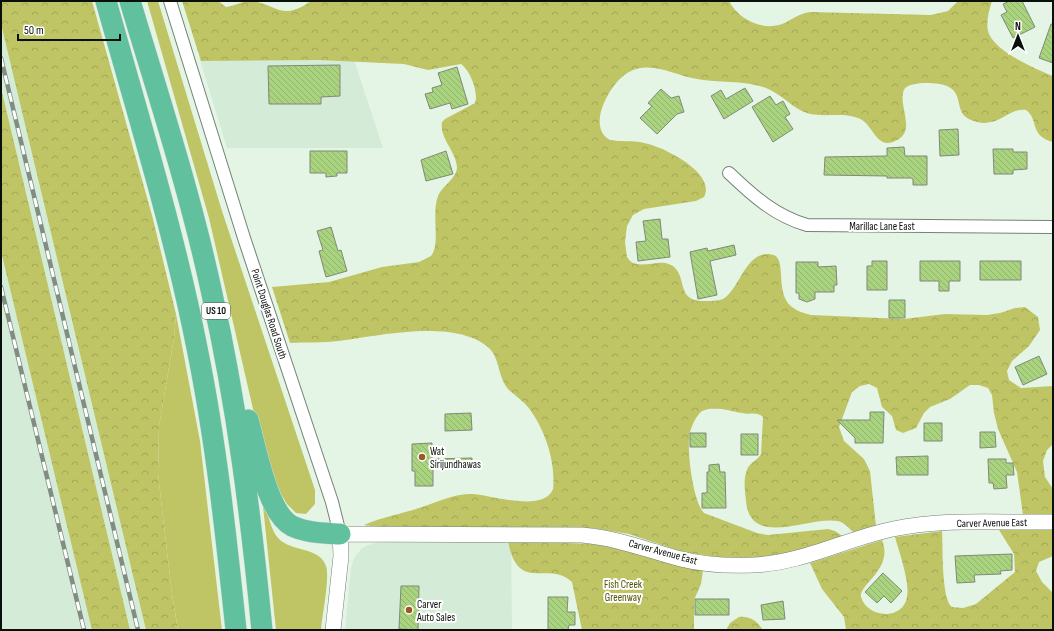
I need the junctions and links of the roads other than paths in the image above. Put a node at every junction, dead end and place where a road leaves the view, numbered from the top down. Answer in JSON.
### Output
{"nodes":[{"id":1,"x":106,"y":1,"type":"edge"},
{"id":2,"x":130,"y":1,"type":"edge"},
{"id":3,"x":170,"y":1,"type":"edge"},
{"id":4,"x":729,"y":173,"type":"dead end"},
{"id":5,"x":1053,"y":227,"type":"edge"},
{"id":6,"x":212,"y":294,"type":"junction"},
{"id":7,"x":1053,"y":522,"type":"edge"},
{"id":8,"x":340,"y":534,"type":"junction"},
{"id":9,"x":236,"y":630,"type":"edge"},
{"id":10,"x":262,"y":630,"type":"edge"},
{"id":11,"x":333,"y":630,"type":"edge"}],
"edges":[{"from":1,"to":9,"type":"highway","number":"US 10"},
{"from":2,"to":6,"type":"highway","number":"US 10"},
{"from":3,"to":8,"type":"street","name":"Point Douglas Road South"},
{"from":4,"to":5,"type":"street","name":"Marillac Lane East"},
{"from":6,"to":8,"type":"highway"},
{"from":6,"to":10,"type":"highway","number":"US 10"},
{"from":7,"to":8,"type":"street","name":"Carver Avenue East"},
{"from":8,"to":11,"type":"street","name":"Point Douglas Road South"}]}
